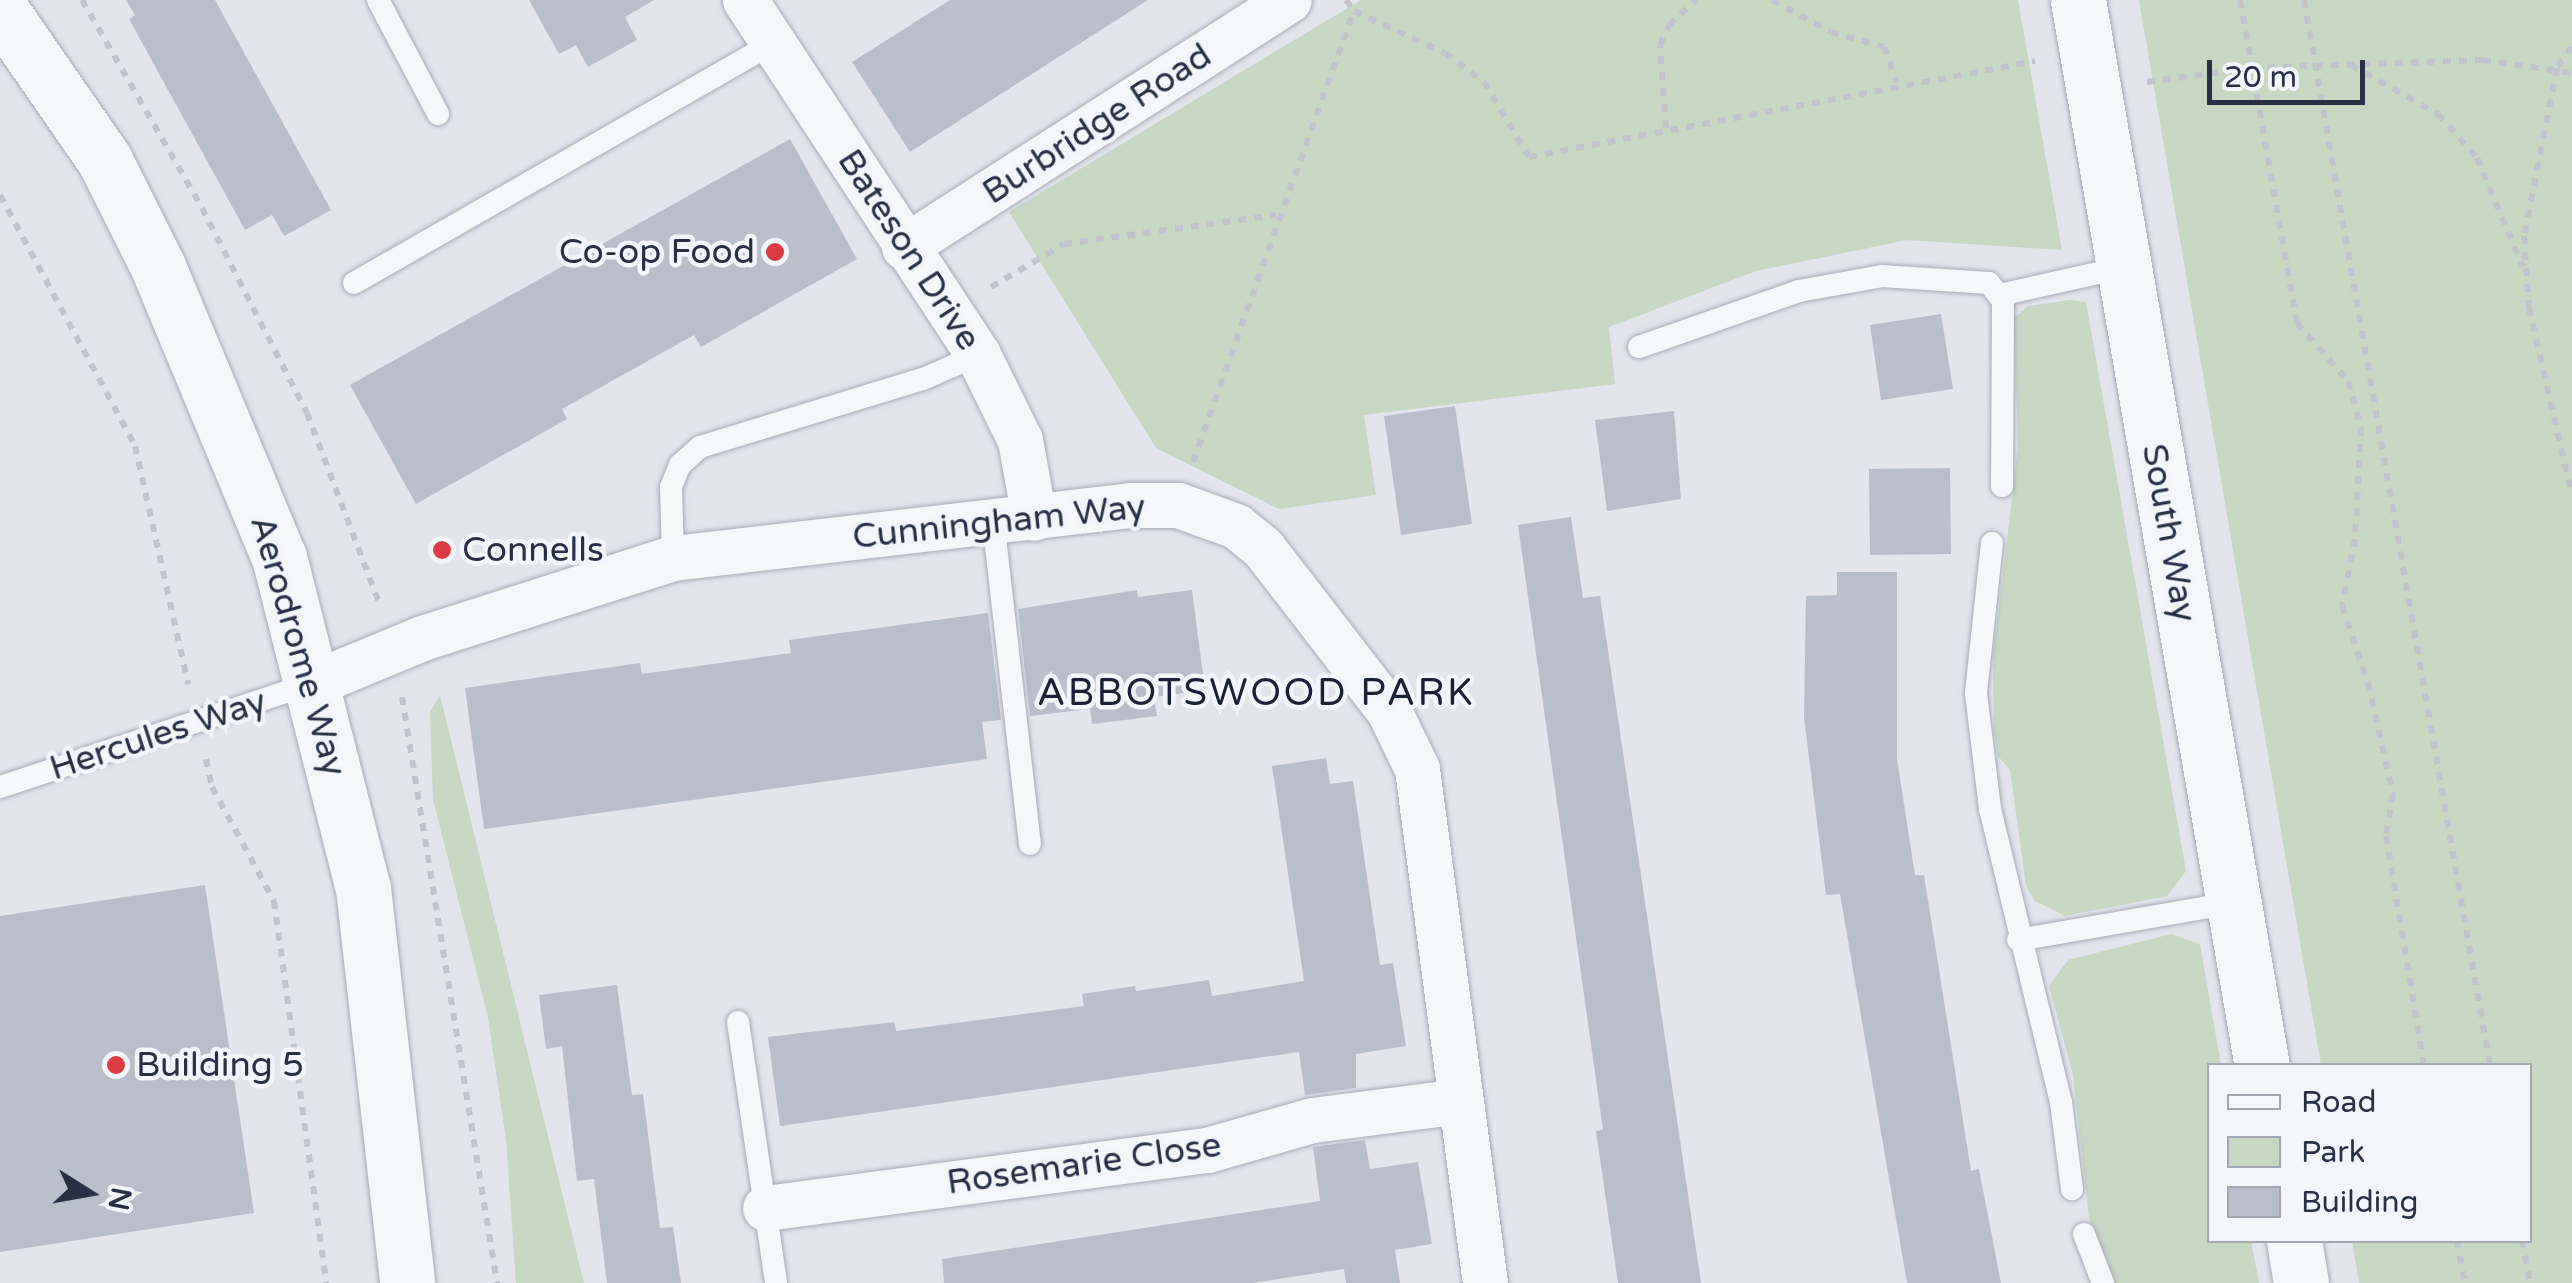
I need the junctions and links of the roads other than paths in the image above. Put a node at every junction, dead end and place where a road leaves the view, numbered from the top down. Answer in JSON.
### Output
{"nodes":[{"id":1,"x":378,"y":0,"type":"edge"},
{"id":2,"x":745,"y":0,"type":"edge"},
{"id":3,"x":1289,"y":0,"type":"edge"},
{"id":4,"x":0,"y":8,"type":"edge"},
{"id":5,"x":2083,"y":26,"type":"edge"},
{"id":6,"x":772,"y":43,"type":"junction"},
{"id":7,"x":438,"y":114,"type":"dead end"},
{"id":8,"x":904,"y":247,"type":"junction"},
{"id":9,"x":2124,"y":268,"type":"junction"},
{"id":10,"x":354,"y":283,"type":"dead end"},
{"id":11,"x":1998,"y":295,"type":"junction"},
{"id":12,"x":1639,"y":347,"type":"dead end"},
{"id":13,"x":978,"y":355,"type":"junction"},
{"id":14,"x":2002,"y":486,"type":"dead end"},
{"id":15,"x":1013,"y":519,"type":"junction"},
{"id":16,"x":1992,"y":543,"type":"dead end"},
{"id":17,"x":673,"y":558,"type":"junction"},
{"id":18,"x":316,"y":682,"type":"junction"},
{"id":19,"x":0,"y":787,"type":"edge"},
{"id":20,"x":1030,"y":844,"type":"dead end"},
{"id":21,"x":2232,"y":903,"type":"junction"},
{"id":22,"x":2018,"y":940,"type":"junction"},
{"id":23,"x":738,"y":1022,"type":"dead end"},
{"id":24,"x":2261,"y":1063,"type":"edge"},
{"id":25,"x":1460,"y":1101,"type":"junction"},
{"id":26,"x":2072,"y":1188,"type":"dead end"},
{"id":27,"x":765,"y":1208,"type":"junction"},
{"id":28,"x":2084,"y":1234,"type":"dead end"},
{"id":29,"x":2294,"y":1243,"type":"edge"},
{"id":30,"x":407,"y":1283,"type":"edge"},
{"id":31,"x":776,"y":1283,"type":"edge"},
{"id":32,"x":1485,"y":1283,"type":"edge"},
{"id":33,"x":2104,"y":1283,"type":"edge"},
{"id":34,"x":2301,"y":1283,"type":"edge"}],
"edges":[{"from":1,"to":7,"type":"lane"},
{"from":2,"to":6,"type":"street","name":"Bateson Drive"},
{"from":3,"to":8,"type":"street","name":"Burbridge Road"},
{"from":4,"to":18,"type":"street","name":"Aerodrome Way"},
{"from":5,"to":9,"type":"street","name":"South Way"},
{"from":6,"to":8,"type":"street","name":"Bateson Drive"},
{"from":6,"to":10,"type":"lane"},
{"from":8,"to":13,"type":"street","name":"Bateson Drive"},
{"from":9,"to":11,"type":"lane"},
{"from":9,"to":21,"type":"street","name":"South Way"},
{"from":11,"to":12,"type":"lane"},
{"from":11,"to":14,"type":"lane"},
{"from":13,"to":15,"type":"street","name":"Bateson Drive"},
{"from":13,"to":17,"type":"lane"},
{"from":15,"to":17,"type":"street","name":"Cunningham Way"},
{"from":15,"to":20,"type":"lane"},
{"from":15,"to":25,"type":"street","name":"Cunningham Way"},
{"from":16,"to":22,"type":"lane"},
{"from":17,"to":18,"type":"street","name":"Cunningham Way"},
{"from":18,"to":19,"type":"lane","name":"Hercules Way"},
{"from":18,"to":30,"type":"street","name":"Aerodrome Way"},
{"from":21,"to":22,"type":"lane"},
{"from":21,"to":24,"type":"street","name":"South Way"},
{"from":22,"to":26,"type":"lane"},
{"from":23,"to":27,"type":"lane"},
{"from":25,"to":27,"type":"street","name":"Rosemarie Close"},
{"from":25,"to":32,"type":"street","name":"Cunningham Way"},
{"from":27,"to":31,"type":"lane"},
{"from":28,"to":33,"type":"lane"},
{"from":29,"to":34,"type":"street"}]}
